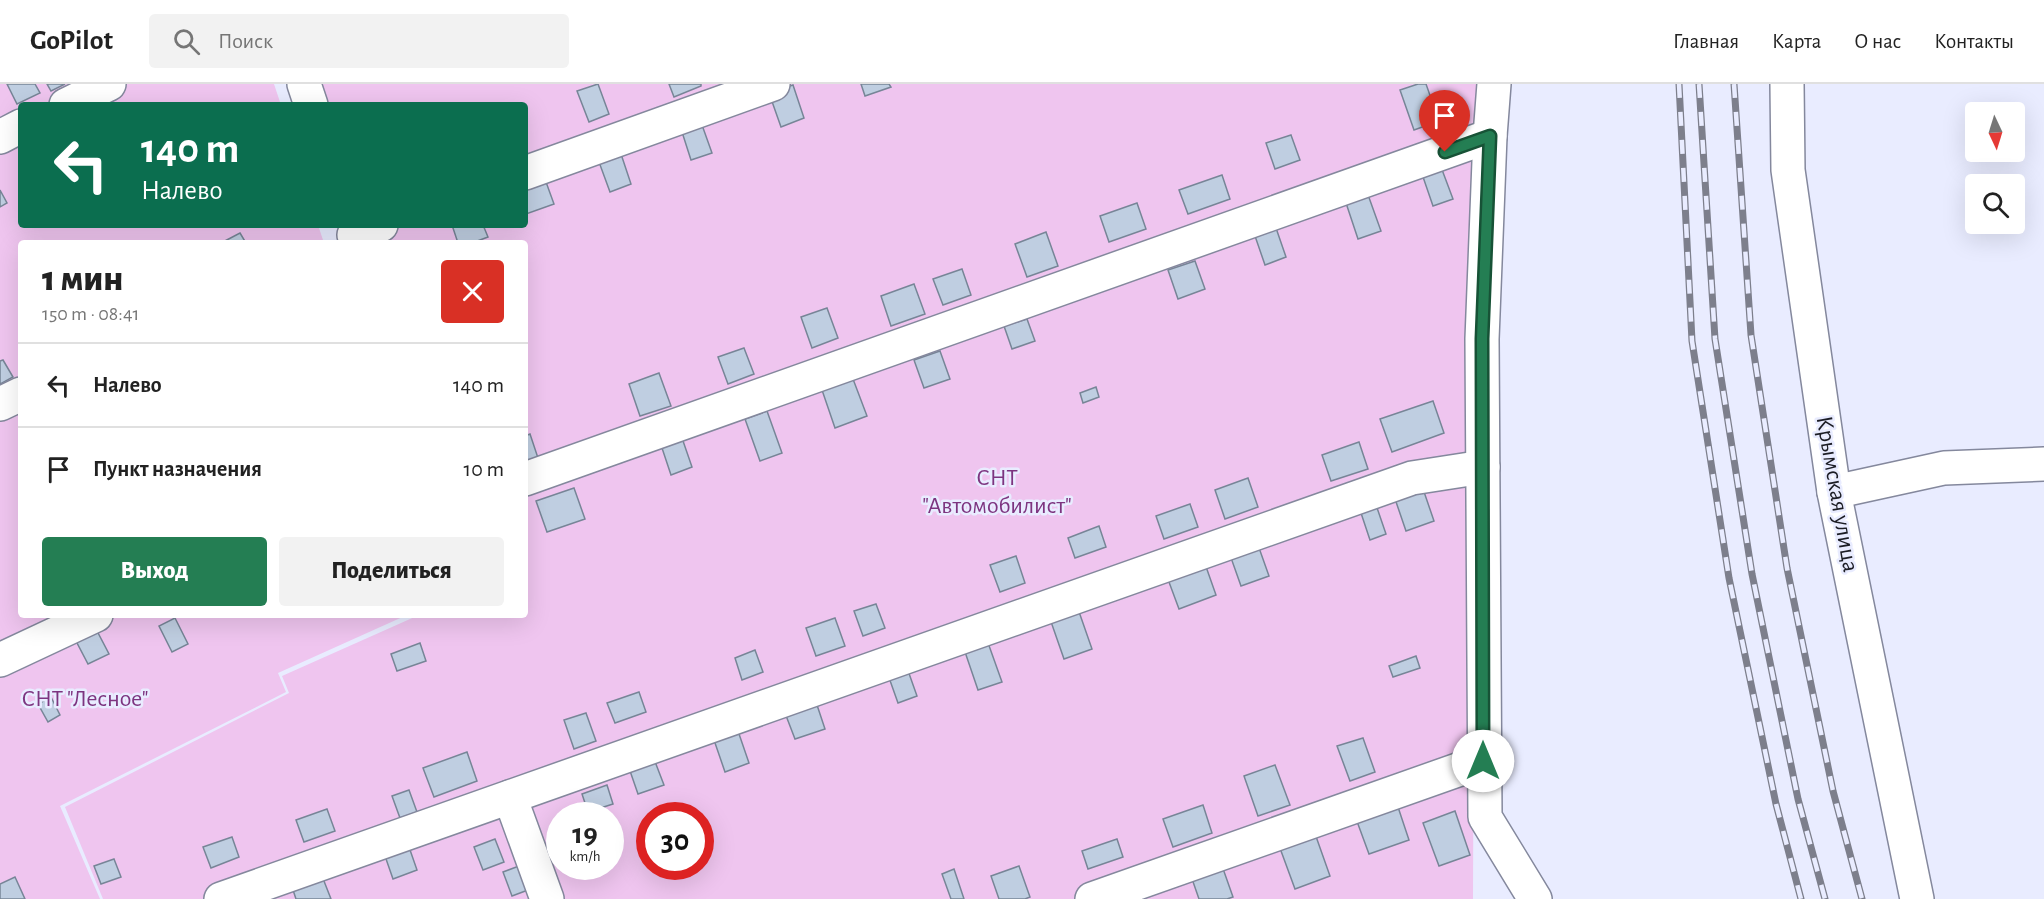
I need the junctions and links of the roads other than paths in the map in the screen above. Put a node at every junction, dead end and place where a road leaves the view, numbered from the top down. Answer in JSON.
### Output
{"nodes":[{"id":1,"x":109,"y":84,"type":"edge"},
{"id":2,"x":289,"y":84,"type":"edge"},
{"id":3,"x":304,"y":84,"type":"edge"},
{"id":4,"x":774,"y":84,"type":"edge"},
{"id":5,"x":1494,"y":84,"type":"edge"},
{"id":6,"x":1787,"y":84,"type":"edge"},
{"id":7,"x":72,"y":102,"type":"edge"},
{"id":8,"x":294,"y":102,"type":"edge"},
{"id":9,"x":310,"y":102,"type":"edge"},
{"id":10,"x":18,"y":128,"type":"edge"},
{"id":11,"x":1490,"y":136,"type":"junction"},
{"id":12,"x":0,"y":137,"type":"edge"},
{"id":13,"x":528,"y":172,"type":"edge"},
{"id":14,"x":18,"y":395,"type":"edge"},
{"id":15,"x":0,"y":404,"type":"edge"},
{"id":16,"x":2044,"y":465,"type":"edge"},
{"id":17,"x":1483,"y":467,"type":"junction"},
{"id":18,"x":528,"y":479,"type":"edge"},
{"id":19,"x":1834,"y":492,"type":"junction"},
{"id":20,"x":90,"y":618,"type":"edge"},
{"id":21,"x":0,"y":660,"type":"edge"},
{"id":22,"x":1483,"y":761,"type":"junction"},
{"id":23,"x":510,"y":797,"type":"junction"},
{"id":24,"x":220,"y":899,"type":"edge"},
{"id":25,"x":547,"y":899,"type":"edge"},
{"id":26,"x":1092,"y":899,"type":"edge"},
{"id":27,"x":1535,"y":899,"type":"edge"},
{"id":28,"x":1917,"y":899,"type":"edge"}],
"edges":[{"from":1,"to":7,"type":"street"},
{"from":2,"to":8,"type":"street"},
{"from":3,"to":9,"type":"street"},
{"from":4,"to":13,"type":"street"},
{"from":5,"to":11,"type":"street"},
{"from":6,"to":19,"type":"street","name":"Крымская улица"},
{"from":10,"to":12,"type":"street"},
{"from":11,"to":17,"type":"street"},
{"from":11,"to":18,"type":"street"},
{"from":14,"to":15,"type":"street"},
{"from":16,"to":19,"type":"street"},
{"from":17,"to":22,"type":"street"},
{"from":17,"to":23,"type":"street"},
{"from":19,"to":28,"type":"street","name":"Крымская улица"},
{"from":20,"to":21,"type":"street"},
{"from":22,"to":26,"type":"street"},
{"from":22,"to":27,"type":"street"},
{"from":23,"to":24,"type":"street"},
{"from":23,"to":25,"type":"street"}]}
